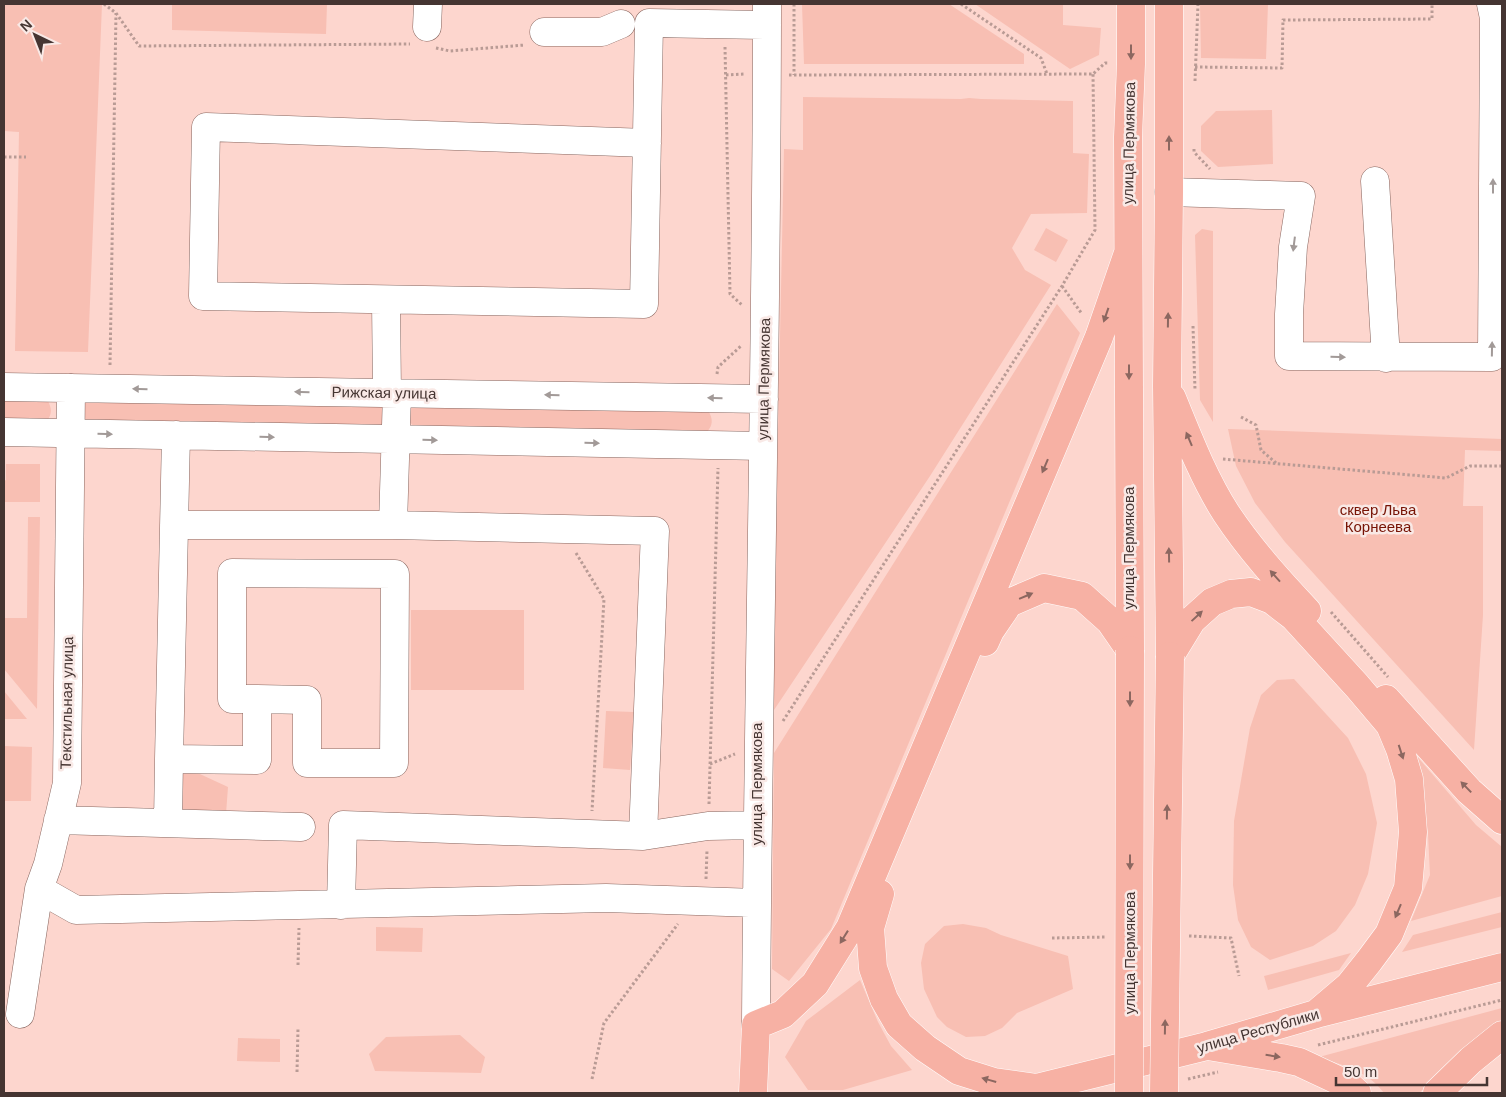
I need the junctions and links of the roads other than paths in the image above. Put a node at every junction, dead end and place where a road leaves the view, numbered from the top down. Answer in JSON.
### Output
{"nodes":[{"id":1,"x":1131,"y":4,"type":"edge"},
{"id":2,"x":1169,"y":4,"type":"edge"},
{"id":3,"x":1490,"y":4,"type":"edge"},
{"id":4,"x":621,"y":14,"type":"edge"},
{"id":5,"x":767,"y":14,"type":"edge"},
{"id":6,"x":649,"y":23,"type":"junction"},
{"id":7,"x":544,"y":32,"type":"dead end"},
{"id":8,"x":647,"y":143,"type":"junction"},
{"id":9,"x":1375,"y":181,"type":"dead end"},
{"id":10,"x":1170,"y":192,"type":"junction"},
{"id":11,"x":1128,"y":253,"type":"junction"},
{"id":12,"x":386,"y":300,"type":"junction"},
{"id":13,"x":1386,"y":358,"type":"junction"},
{"id":14,"x":1167,"y":386,"type":"junction"},
{"id":15,"x":4,"y":387,"type":"edge"},
{"id":16,"x":71,"y":388,"type":"junction"},
{"id":17,"x":392,"y":393,"type":"junction"},
{"id":18,"x":764,"y":399,"type":"junction"},
{"id":19,"x":4,"y":432,"type":"edge"},
{"id":20,"x":70,"y":433,"type":"junction"},
{"id":21,"x":176,"y":435,"type":"junction"},
{"id":22,"x":396,"y":439,"type":"junction"},
{"id":23,"x":763,"y":446,"type":"junction"},
{"id":24,"x":174,"y":525,"type":"junction"},
{"id":25,"x":393,"y":525,"type":"junction"},
{"id":26,"x":1130,"y":650,"type":"junction"},
{"id":27,"x":1170,"y":656,"type":"junction"},
{"id":28,"x":257,"y":699,"type":"junction"},
{"id":29,"x":169,"y":760,"type":"junction"},
{"id":30,"x":58,"y":820,"type":"junction"},
{"id":31,"x":1502,"y":820,"type":"edge"},
{"id":32,"x":168,"y":823,"type":"junction"},
{"id":33,"x":757,"y":825,"type":"junction"},
{"id":34,"x":301,"y":826,"type":"dead end"},
{"id":35,"x":643,"y":836,"type":"junction"},
{"id":36,"x":39,"y":889,"type":"junction"},
{"id":37,"x":757,"y":903,"type":"junction"},
{"id":38,"x":341,"y":905,"type":"junction"},
{"id":39,"x":1502,"y":967,"type":"edge"},
{"id":40,"x":20,"y":1014,"type":"dead end"},
{"id":41,"x":1316,"y":1014,"type":"junction"},
{"id":42,"x":756,"y":1025,"type":"junction"},
{"id":43,"x":1502,"y":1035,"type":"edge"},
{"id":44,"x":1207,"y":1046,"type":"junction"},
{"id":45,"x":1026,"y":1092,"type":"edge"},
{"id":46,"x":753,"y":1093,"type":"edge"},
{"id":47,"x":1129,"y":1093,"type":"edge"},
{"id":48,"x":1164,"y":1093,"type":"edge"},
{"id":49,"x":1357,"y":1093,"type":"edge"},
{"id":50,"x":1437,"y":1093,"type":"edge"}],
"edges":[{"from":1,"to":11,"type":"main road","name":"улица Пермякова","one_way":true},
{"from":10,"to":2,"type":"main road","one_way":true},
{"from":13,"to":3,"type":"street","one_way":true},
{"from":4,"to":6,"type":"street"},
{"from":4,"to":7,"type":"street"},
{"from":5,"to":6,"type":"street"},
{"from":5,"to":18,"type":"street","name":"улица Пермякова"},
{"from":6,"to":8,"type":"street"},
{"from":8,"to":12,"type":"street"},
{"from":8,"to":12,"type":"street"},
{"from":9,"to":13,"type":"street"},
{"from":10,"to":13,"type":"street","one_way":true},
{"from":14,"to":10,"type":"main road","one_way":true},
{"from":11,"to":26,"type":"main road","name":"улица Пермякова","one_way":true},
{"from":11,"to":42,"type":"main road","one_way":true},
{"from":12,"to":17,"type":"street"},
{"from":27,"to":14,"type":"main road","one_way":true},
{"from":31,"to":14,"type":"main road","one_way":true},
{"from":15,"to":16,"type":"street","name":"Рижская улица"},
{"from":17,"to":16,"type":"street","name":"Рижская улица","one_way":true},
{"from":16,"to":20,"type":"street","name":"Текстильная улица"},
{"from":18,"to":17,"type":"street","name":"Рижская улица","one_way":true},
{"from":17,"to":22,"type":"street"},
{"from":18,"to":23,"type":"street","name":"улица Пермякова"},
{"from":19,"to":20,"type":"street"},
{"from":20,"to":21,"type":"street","one_way":true},
{"from":20,"to":30,"type":"street","name":"Текстильная улица"},
{"from":21,"to":22,"type":"street","one_way":true},
{"from":21,"to":24,"type":"street"},
{"from":22,"to":23,"type":"street","one_way":true},
{"from":22,"to":25,"type":"street"},
{"from":23,"to":33,"type":"street","name":"улица Пермякова"},
{"from":24,"to":25,"type":"street"},
{"from":24,"to":29,"type":"street"},
{"from":25,"to":35,"type":"street"},
{"from":45,"to":26,"type":"main road","one_way":true},
{"from":26,"to":47,"type":"main road","name":"улица Пермякова","one_way":true,"bridge":true},
{"from":27,"to":41,"type":"main road","one_way":true},
{"from":48,"to":27,"type":"main road","one_way":true,"bridge":true},
{"from":28,"to":28,"type":"street"},
{"from":28,"to":29,"type":"street"},
{"from":29,"to":32,"type":"street"},
{"from":30,"to":32,"type":"street"},
{"from":30,"to":36,"type":"street","name":"Текстильная улица"},
{"from":32,"to":34,"type":"street"},
{"from":33,"to":35,"type":"street"},
{"from":33,"to":37,"type":"street","name":"улица Пермякова"},
{"from":35,"to":38,"type":"street"},
{"from":36,"to":38,"type":"street"},
{"from":36,"to":40,"type":"street","name":"Текстильная улица"},
{"from":37,"to":38,"type":"street"},
{"from":37,"to":42,"type":"street","name":"улица Пермякова"},
{"from":39,"to":41,"type":"main road","name":"улица Республики"},
{"from":41,"to":44,"type":"main road","name":"улица Республики"},
{"from":42,"to":46,"type":"main road"},
{"from":43,"to":50,"type":"main road"},
{"from":44,"to":45,"type":"main road","name":"улица Республики"},
{"from":44,"to":49,"type":"main road","one_way":true}]}
